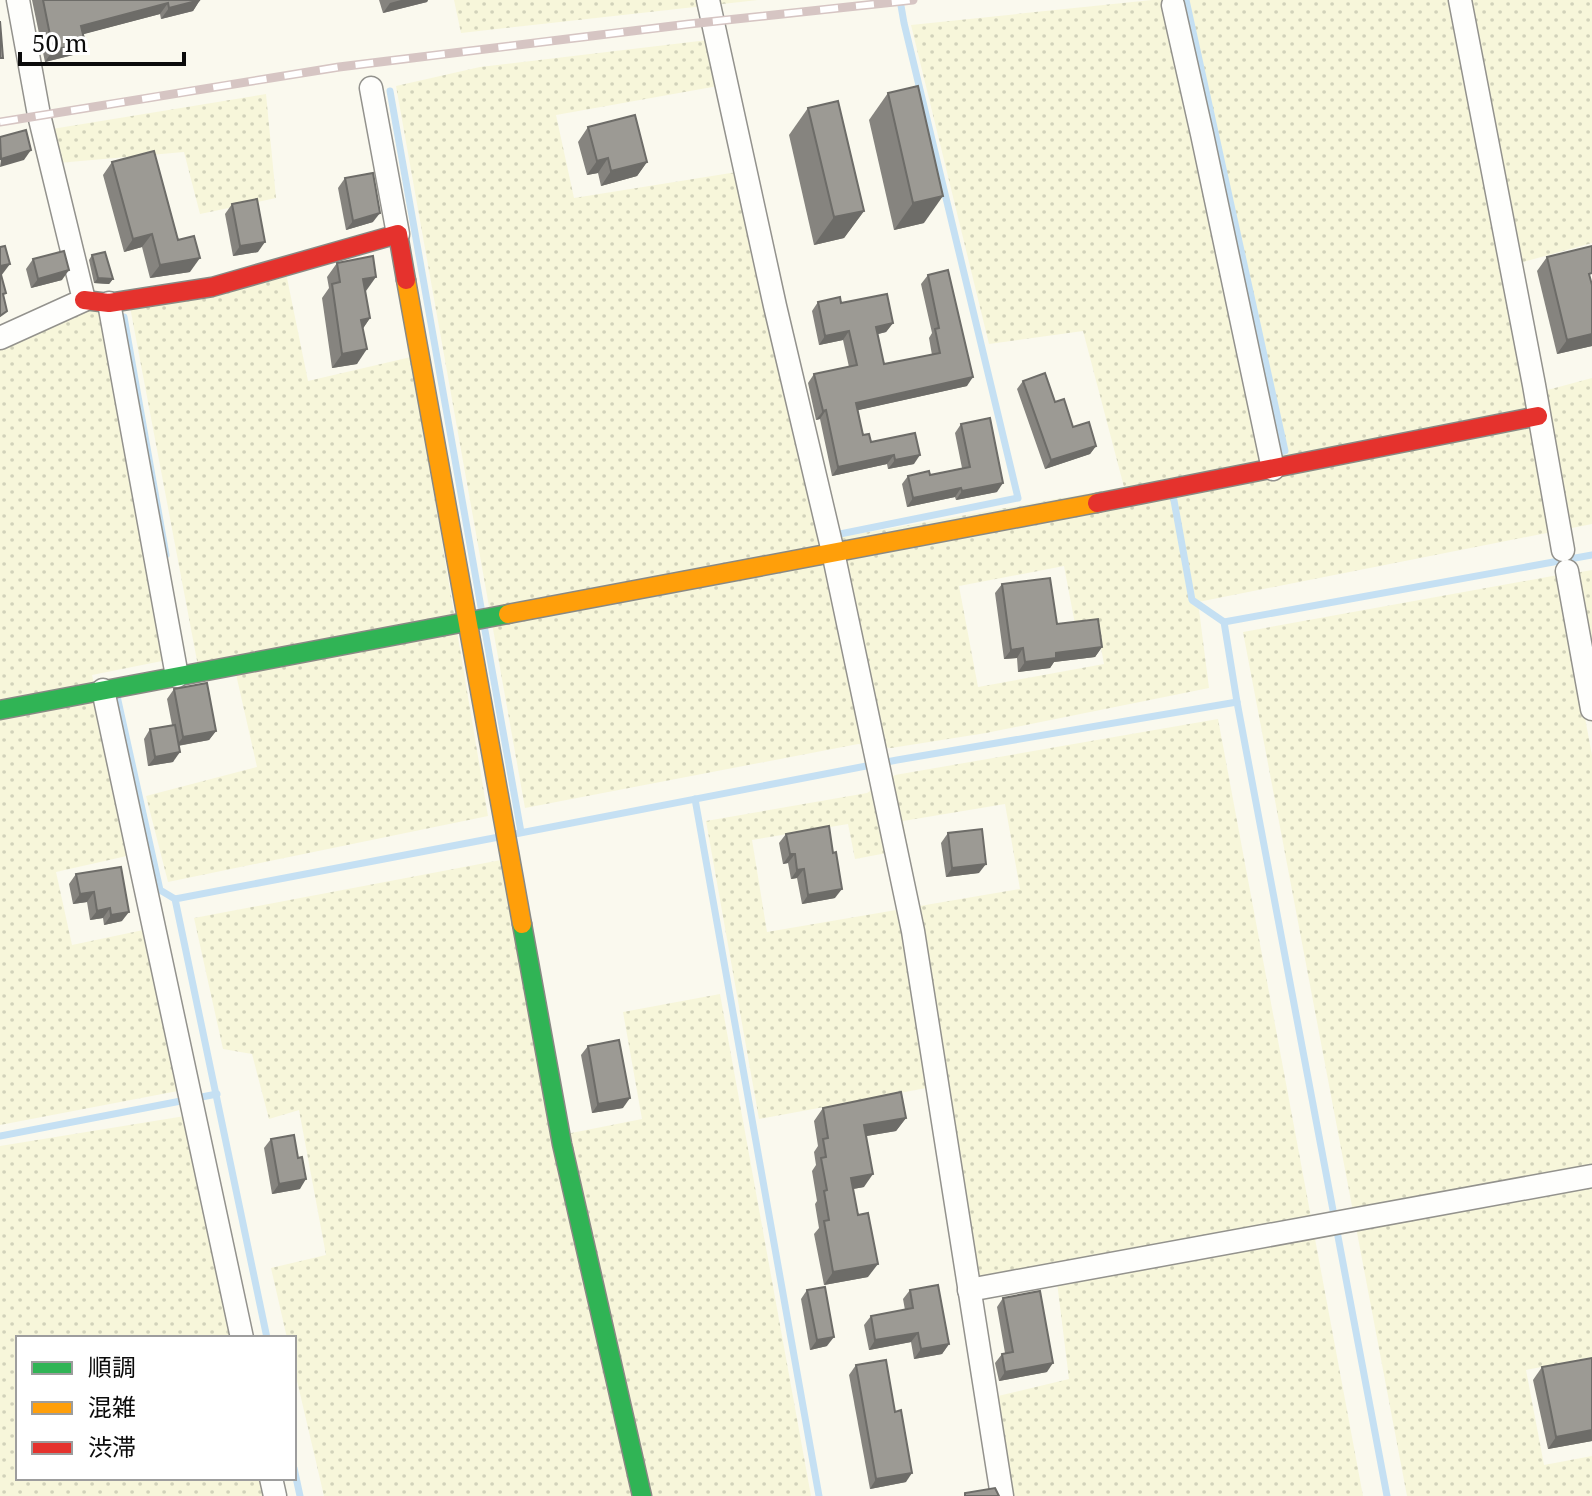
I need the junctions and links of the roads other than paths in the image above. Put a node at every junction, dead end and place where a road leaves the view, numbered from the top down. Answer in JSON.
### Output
{"nodes":[{"id":1,"x":18,"y":0,"type":"edge"},
{"id":2,"x":708,"y":0,"type":"edge"},
{"id":3,"x":1460,"y":0,"type":"edge"},
{"id":4,"x":1173,"y":5,"type":"dead end"},
{"id":5,"x":371,"y":88,"type":"dead end"},
{"id":6,"x":398,"y":234,"type":"junction"},
{"id":7,"x":84,"y":300,"type":"junction"},
{"id":8,"x":109,"y":303,"type":"junction"},
{"id":9,"x":0,"y":338,"type":"edge"},
{"id":10,"x":1538,"y":416,"type":"junction"},
{"id":11,"x":1270,"y":459,"type":"junction"},
{"id":12,"x":833,"y":552,"type":"junction"},
{"id":13,"x":478,"y":619,"type":"junction"},
{"id":14,"x":175,"y":668,"type":"junction"},
{"id":15,"x":111,"y":689,"type":"junction"},
{"id":16,"x":1592,"y":709,"type":"edge"},
{"id":17,"x":0,"y":710,"type":"edge"},
{"id":18,"x":1592,"y":1176,"type":"edge"},
{"id":19,"x":969,"y":1290,"type":"junction"},
{"id":20,"x":242,"y":1336,"type":"edge"},
{"id":21,"x":642,"y":1496,"type":"edge"},
{"id":22,"x":1002,"y":1496,"type":"edge"}],
"edges":[{"from":1,"to":7,"type":"street"},
{"from":2,"to":12,"type":"street"},
{"from":3,"to":10,"type":"street"},
{"from":4,"to":11,"type":"street"},
{"from":5,"to":6,"type":"street"},
{"from":6,"to":8,"type":"street"},
{"from":6,"to":13,"type":"street"},
{"from":7,"to":8,"type":"street"},
{"from":7,"to":9,"type":"street"},
{"from":8,"to":14,"type":"street"},
{"from":10,"to":11,"type":"street"},
{"from":10,"to":16,"type":"street"},
{"from":11,"to":12,"type":"street"},
{"from":12,"to":13,"type":"street"},
{"from":12,"to":19,"type":"street"},
{"from":13,"to":14,"type":"street"},
{"from":13,"to":21,"type":"street"},
{"from":14,"to":15,"type":"street"},
{"from":15,"to":17,"type":"street"},
{"from":15,"to":20,"type":"street"},
{"from":18,"to":19,"type":"street"},
{"from":19,"to":22,"type":"street"}]}
